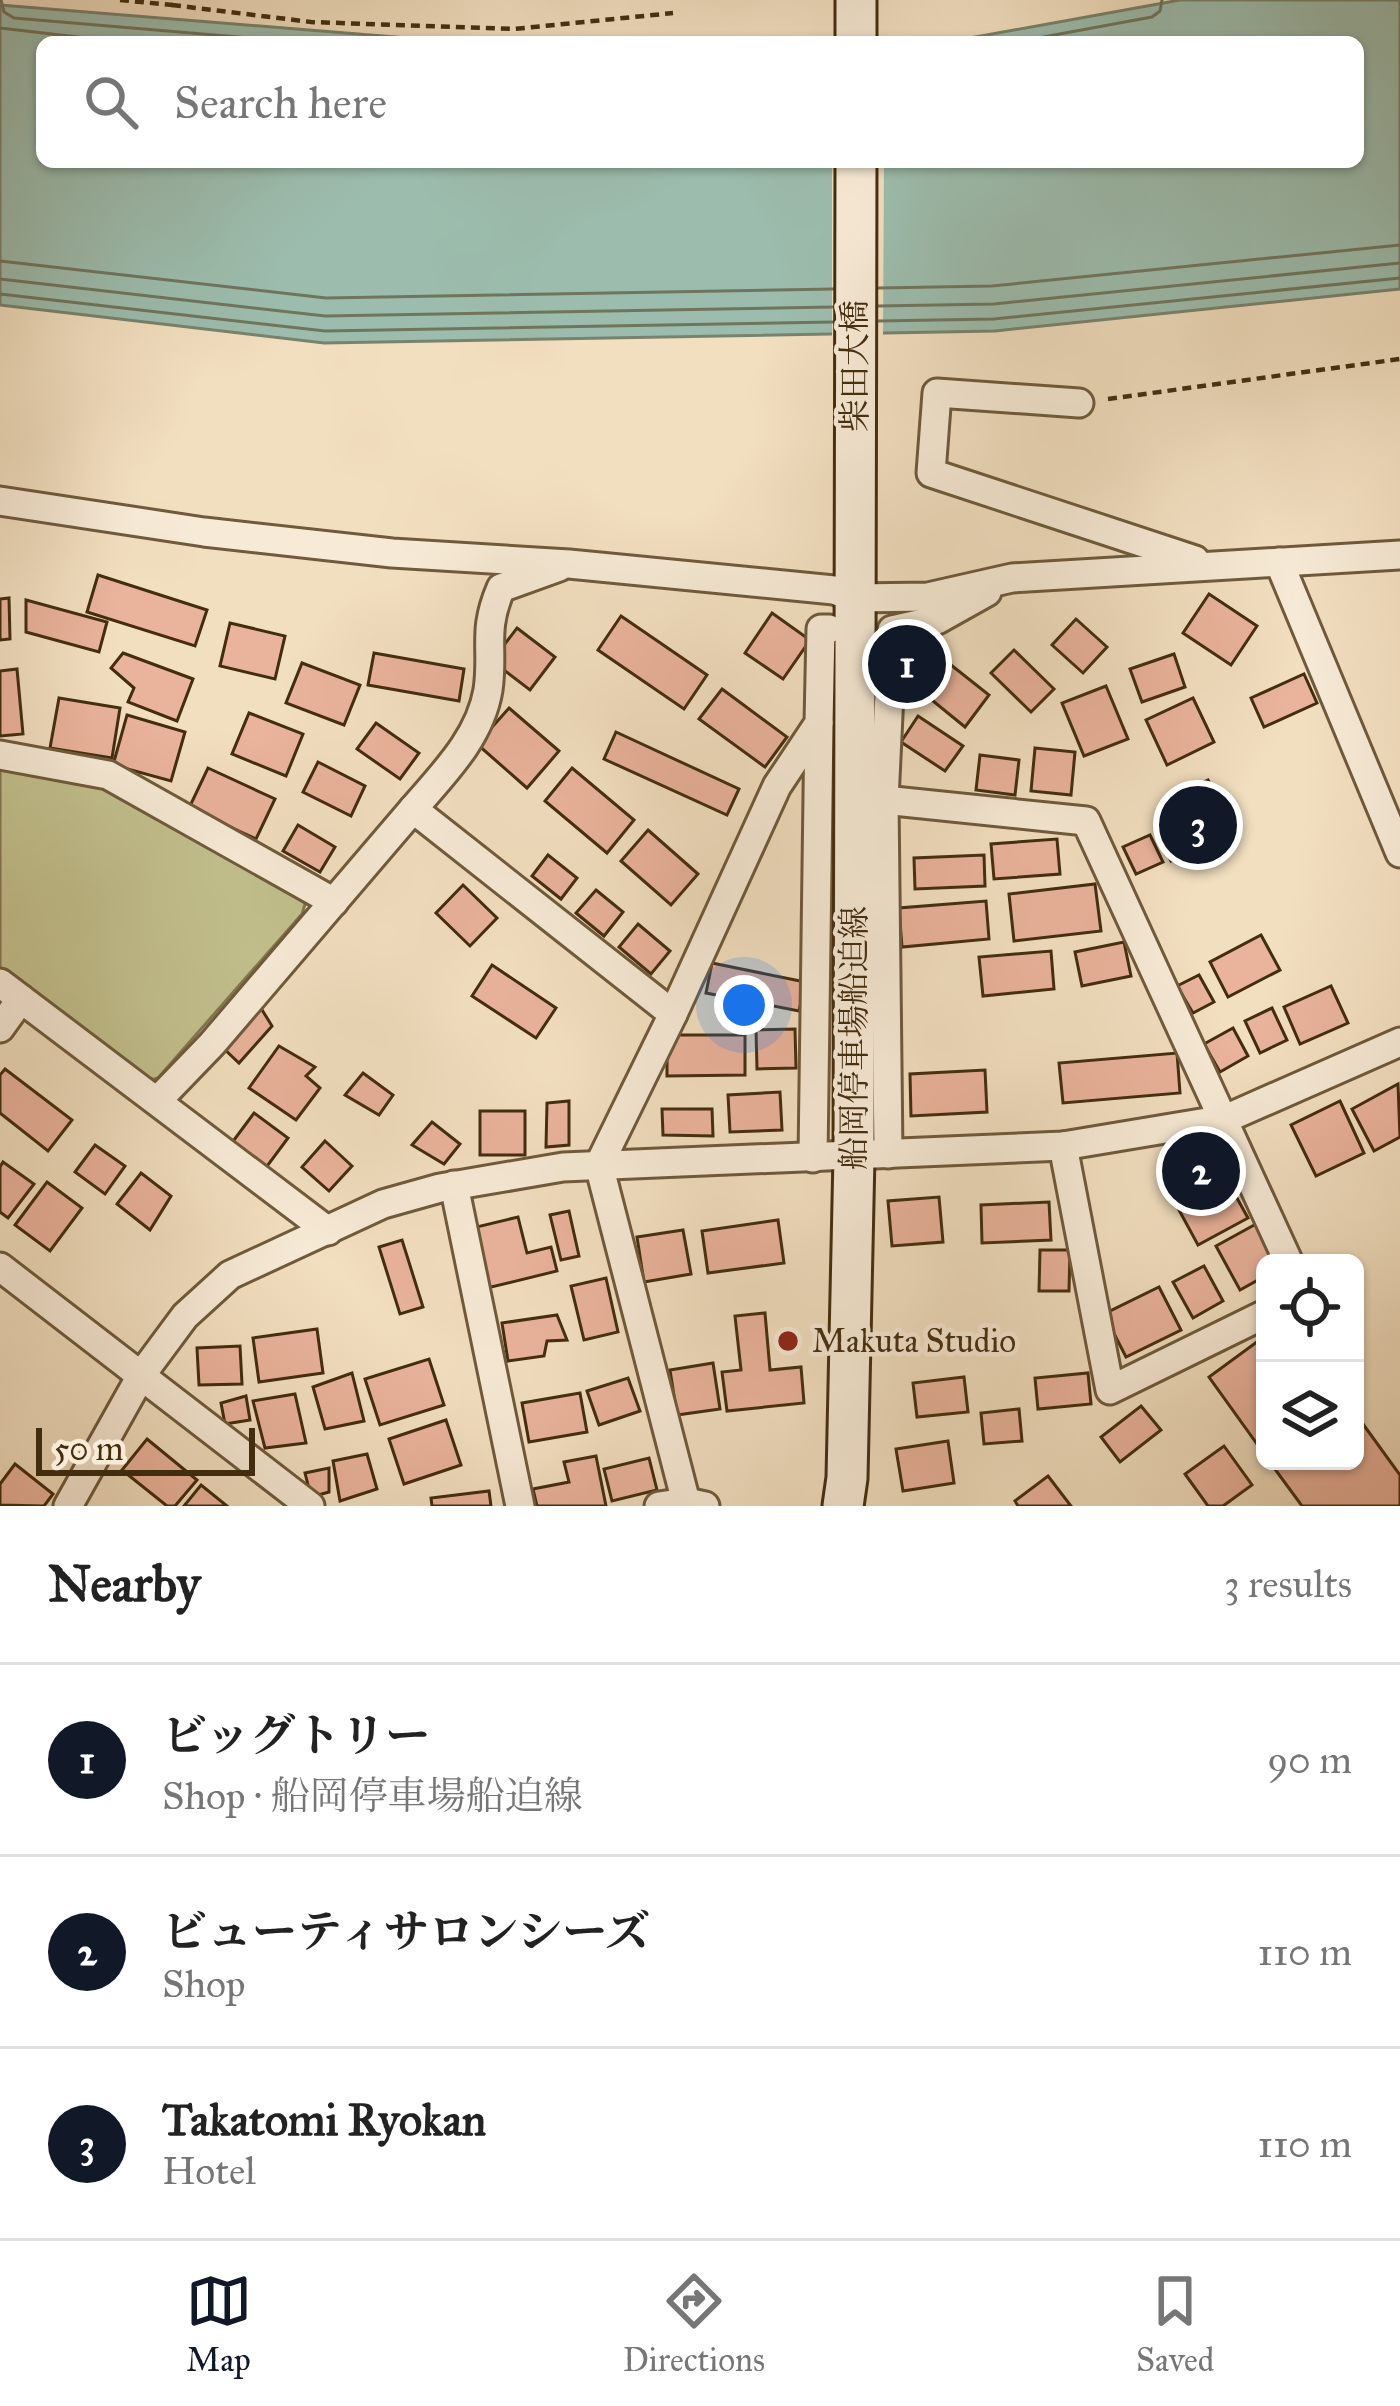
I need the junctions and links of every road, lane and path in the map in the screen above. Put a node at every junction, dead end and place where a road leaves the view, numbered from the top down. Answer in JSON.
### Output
{"nodes":[{"id":1,"x":120,"y":0,"type":"edge"},
{"id":2,"x":856,"y":0,"type":"edge"},
{"id":3,"x":174,"y":2,"type":"edge"},
{"id":4,"x":674,"y":13,"type":"dead end"},
{"id":5,"x":856,"y":36,"type":"edge"},
{"id":6,"x":856,"y":168,"type":"edge"},
{"id":7,"x":1400,"y":359,"type":"edge"},
{"id":8,"x":1079,"y":403,"type":"joint"},
{"id":9,"x":0,"y":501,"type":"edge"},
{"id":10,"x":1400,"y":555,"type":"edge"},
{"id":11,"x":1280,"y":562,"type":"junction"},
{"id":12,"x":569,"y":563,"type":"junction"},
{"id":13,"x":1211,"y":566,"type":"junction"},
{"id":14,"x":1012,"y":578,"type":"junction"},
{"id":15,"x":846,"y":599,"type":"junction"},
{"id":16,"x":819,"y":723,"type":"junction"},
{"id":17,"x":0,"y":755,"type":"edge"},
{"id":18,"x":884,"y":800,"type":"junction"},
{"id":19,"x":413,"y":809,"type":"junction"},
{"id":20,"x":1400,"y":853,"type":"edge"},
{"id":21,"x":334,"y":902,"type":"junction"},
{"id":22,"x":10,"y":991,"type":"edge"},
{"id":23,"x":673,"y":1014,"type":"junction"},
{"id":24,"x":0,"y":1028,"type":"edge"},
{"id":25,"x":1400,"y":1042,"type":"edge"},
{"id":26,"x":158,"y":1100,"type":"junction"},
{"id":27,"x":1225,"y":1119,"type":"junction"},
{"id":28,"x":1063,"y":1146,"type":"junction"},
{"id":29,"x":871,"y":1155,"type":"junction"},
{"id":30,"x":813,"y":1157,"type":"junction"},
{"id":31,"x":599,"y":1166,"type":"junction"},
{"id":32,"x":454,"y":1185,"type":"junction"},
{"id":33,"x":328,"y":1231,"type":"junction"},
{"id":34,"x":1284,"y":1254,"type":"edge"},
{"id":35,"x":0,"y":1267,"type":"edge"},
{"id":36,"x":1256,"y":1318,"type":"edge"},
{"id":37,"x":142,"y":1374,"type":"junction"},
{"id":38,"x":683,"y":1505,"type":"edge"},
{"id":39,"x":68,"y":1506,"type":"edge"},
{"id":40,"x":310,"y":1506,"type":"edge"},
{"id":41,"x":520,"y":1506,"type":"edge"},
{"id":42,"x":843,"y":1506,"type":"edge"}],
"edges":[{"from":1,"to":3,"type":"path"},
{"from":2,"to":5,"type":"main road"},
{"from":3,"to":4,"type":"path"},
{"from":6,"to":15,"type":"main road","name":"柴田大橋"},
{"from":7,"to":8,"type":"path"},
{"from":8,"to":13,"type":"street"},
{"from":9,"to":12,"type":"street"},
{"from":10,"to":11,"type":"street"},
{"from":11,"to":13,"type":"street"},
{"from":11,"to":20,"type":"street"},
{"from":12,"to":15,"type":"street"},
{"from":12,"to":19,"type":"street"},
{"from":13,"to":14,"type":"street"},
{"from":14,"to":15,"type":"street"},
{"from":14,"to":18,"type":"street"},
{"from":15,"to":16,"type":"street"},
{"from":15,"to":29,"type":"main road","name":"船岡停車場船迫線"},
{"from":16,"to":23,"type":"street"},
{"from":16,"to":30,"type":"street"},
{"from":17,"to":21,"type":"street"},
{"from":18,"to":27,"type":"street"},
{"from":18,"to":29,"type":"street"},
{"from":19,"to":21,"type":"street"},
{"from":19,"to":23,"type":"street"},
{"from":21,"to":26,"type":"street"},
{"from":22,"to":24,"type":"street"},
{"from":22,"to":26,"type":"street"},
{"from":23,"to":31,"type":"street"},
{"from":25,"to":27,"type":"street"},
{"from":26,"to":33,"type":"street"},
{"from":27,"to":28,"type":"street"},
{"from":27,"to":34,"type":"street"},
{"from":28,"to":29,"type":"street"},
{"from":28,"to":36,"type":"street"},
{"from":29,"to":30,"type":"street"},
{"from":29,"to":42,"type":"main road","name":"船岡停車場船迫線"},
{"from":30,"to":31,"type":"street"},
{"from":31,"to":32,"type":"street"},
{"from":31,"to":38,"type":"street"},
{"from":32,"to":33,"type":"street"},
{"from":32,"to":41,"type":"street"},
{"from":33,"to":37,"type":"street"},
{"from":35,"to":37,"type":"street"},
{"from":37,"to":39,"type":"street"},
{"from":37,"to":40,"type":"street"}]}
